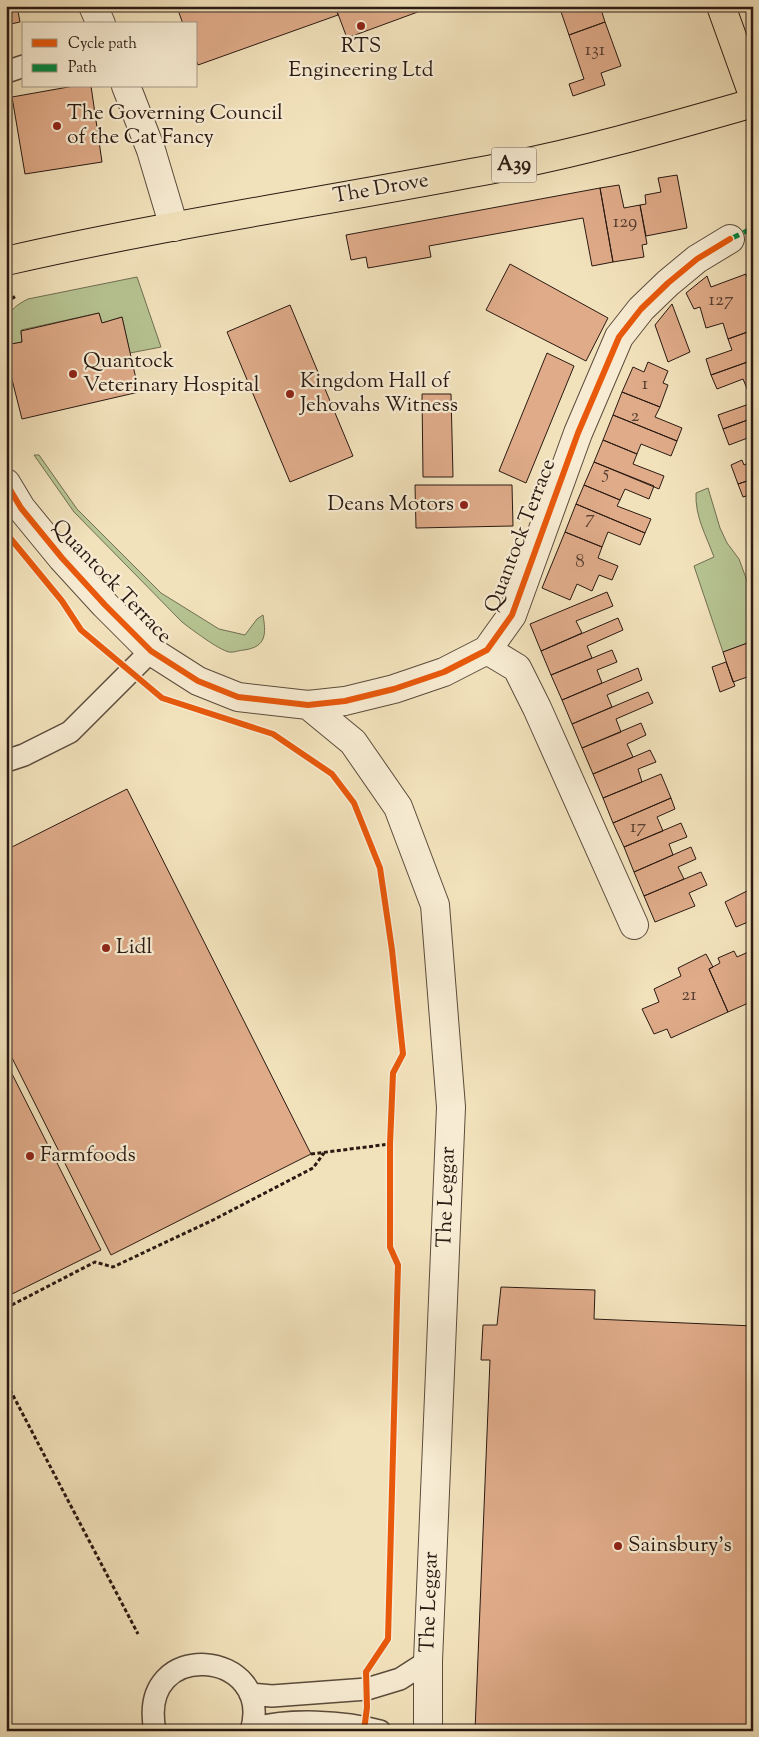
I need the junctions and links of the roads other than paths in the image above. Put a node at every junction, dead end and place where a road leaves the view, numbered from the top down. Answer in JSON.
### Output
{"nodes":[{"id":1,"x":93,"y":6,"type":"edge"},
{"id":2,"x":721,"y":6,"type":"edge"},
{"id":3,"x":100,"y":22,"type":"edge"},
{"id":4,"x":22,"y":67,"type":"edge"},
{"id":5,"x":6,"y":72,"type":"edge"},
{"id":6,"x":127,"y":88,"type":"edge"},
{"id":7,"x":753,"y":95,"type":"edge"},
{"id":8,"x":753,"y":103,"type":"edge"},
{"id":9,"x":174,"y":227,"type":"junction"},
{"id":10,"x":730,"y":238,"type":"dead end"},
{"id":11,"x":6,"y":261,"type":"edge"},
{"id":12,"x":6,"y":483,"type":"edge"},
{"id":13,"x":486,"y":650,"type":"junction"},
{"id":14,"x":151,"y":651,"type":"junction"},
{"id":15,"x":308,"y":705,"type":"junction"},
{"id":16,"x":6,"y":761,"type":"edge"},
{"id":17,"x":634,"y":925,"type":"dead end"},
{"id":18,"x":428,"y":1661,"type":"junction"},
{"id":19,"x":250,"y":1694,"type":"junction"},
{"id":20,"x":251,"y":1730,"type":"edge"},
{"id":21,"x":155,"y":1731,"type":"edge"},
{"id":22,"x":380,"y":1731,"type":"edge"},
{"id":23,"x":428,"y":1731,"type":"edge"}],
"edges":[{"from":1,"to":3,"type":"street"},
{"from":2,"to":7,"type":"main road"},
{"from":4,"to":5,"type":"lane"},
{"from":6,"to":9,"type":"street"},
{"from":8,"to":9,"type":"main road","name":"The Drove","number":"A39"},
{"from":9,"to":11,"type":"main road","name":"The Drove","number":"A39"},
{"from":10,"to":13,"type":"street","name":"Quantock Terrace"},
{"from":12,"to":14,"type":"street","name":"Quantock Terrace"},
{"from":13,"to":15,"type":"street","name":"Quantock Terrace"},
{"from":13,"to":17,"type":"street"},
{"from":14,"to":15,"type":"street","name":"Quantock Terrace"},
{"from":14,"to":16,"type":"lane"},
{"from":15,"to":18,"type":"street","name":"The Leggar"},
{"from":18,"to":19,"type":"lane"},
{"from":18,"to":23,"type":"street","name":"The Leggar"},
{"from":19,"to":20,"type":"lane"},
{"from":19,"to":21,"type":"lane"},
{"from":20,"to":22,"type":"lane"}]}
